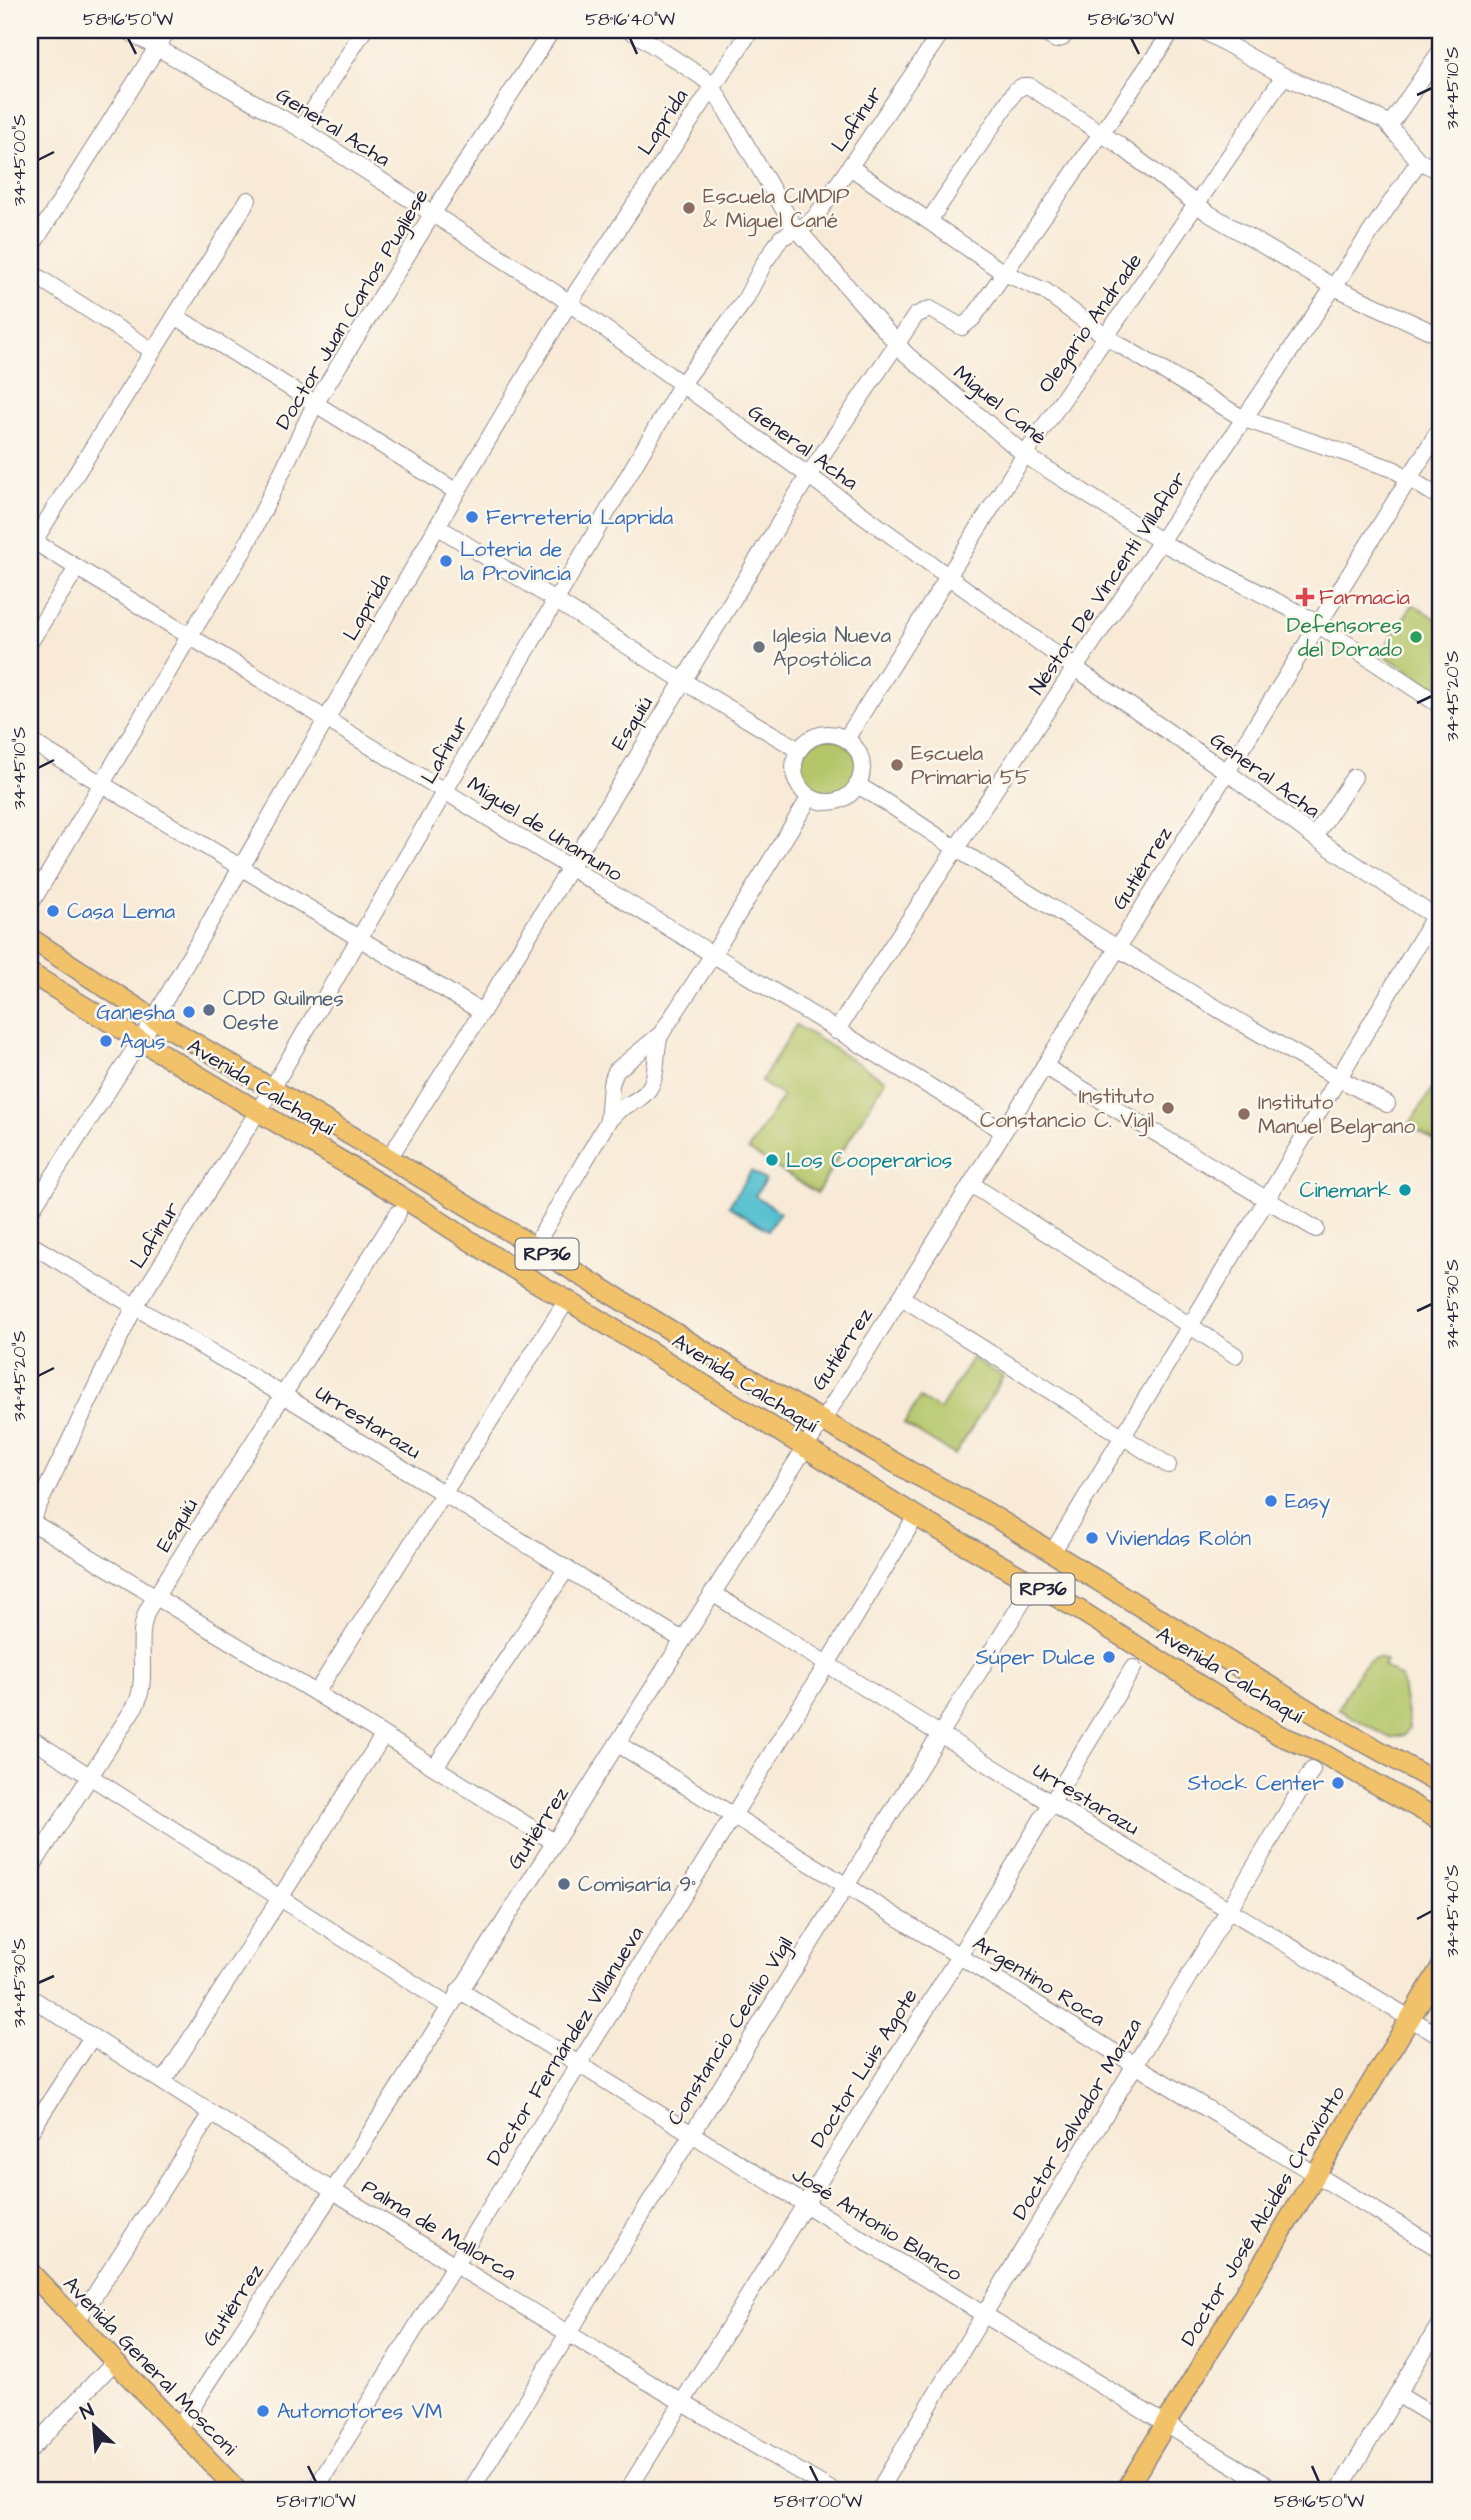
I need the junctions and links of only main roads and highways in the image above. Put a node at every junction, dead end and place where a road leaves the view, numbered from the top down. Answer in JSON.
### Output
{"nodes":[{"id":1,"x":30,"y":938,"type":"edge"},
{"id":2,"x":30,"y":973,"type":"edge"},
{"id":3,"x":1279,"y":1735,"type":"junction"},
{"id":4,"x":1441,"y":1785,"type":"edge"},
{"id":5,"x":1441,"y":1821,"type":"edge"},
{"id":6,"x":1441,"y":1830,"type":"edge"},
{"id":7,"x":1441,"y":1967,"type":"edge"},
{"id":8,"x":30,"y":2272,"type":"edge"},
{"id":9,"x":236,"y":2490,"type":"edge"},
{"id":10,"x":1126,"y":2490,"type":"edge"}],
"edges":[{"from":1,"to":4,"type":"main road","name":"Avenida Calchaquí","number":"RP36"},
{"from":2,"to":3,"type":"main road","name":"Avenida Calchaquí","number":"RP36"},
{"from":3,"to":5,"type":"main road","name":"Avenida Calchaquí","number":"RP36"},
{"from":3,"to":6,"type":"main road"},
{"from":7,"to":10,"type":"main road","name":"Doctor José Alcides Craviotto"},
{"from":8,"to":9,"type":"main road","name":"Avenida General Mosconi"}]}
